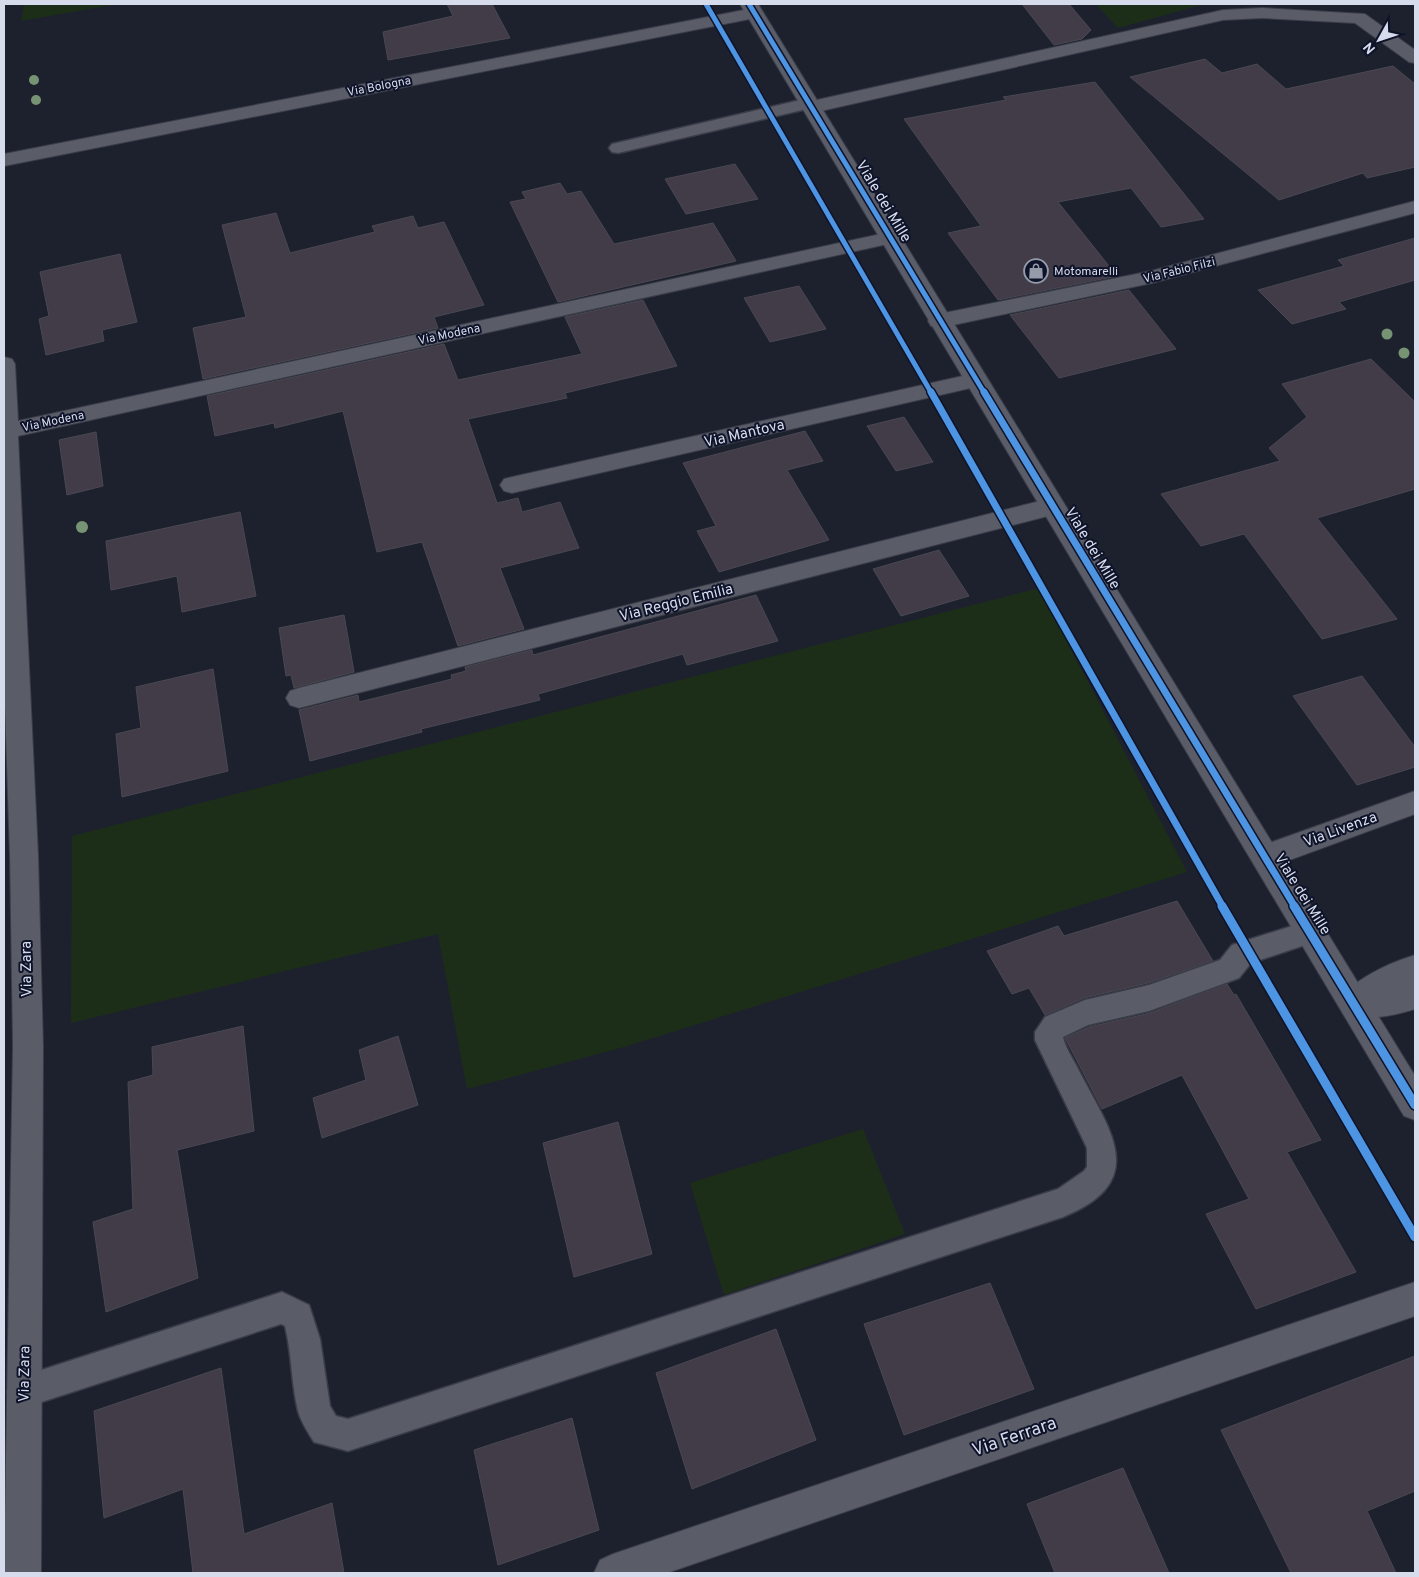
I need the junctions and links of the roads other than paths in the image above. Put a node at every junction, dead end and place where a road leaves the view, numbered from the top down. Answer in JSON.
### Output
{"nodes":[{"id":1,"x":752,"y":9,"type":"edge"},
{"id":2,"x":1415,"y":58,"type":"edge"},
{"id":3,"x":811,"y":105,"type":"junction"},
{"id":4,"x":618,"y":148,"type":"dead end"},
{"id":5,"x":4,"y":160,"type":"edge"},
{"id":6,"x":1415,"y":207,"type":"edge"},
{"id":7,"x":890,"y":238,"type":"junction"},
{"id":8,"x":939,"y":321,"type":"junction"},
{"id":9,"x":4,"y":364,"type":"edge"},
{"id":10,"x":976,"y":380,"type":"junction"},
{"id":11,"x":7,"y":431,"type":"junction"},
{"id":12,"x":512,"y":485,"type":"dead end"},
{"id":13,"x":1052,"y":507,"type":"junction"},
{"id":14,"x":299,"y":698,"type":"dead end"},
{"id":15,"x":1415,"y":802,"type":"edge"},
{"id":16,"x":1265,"y":857,"type":"junction"},
{"id":17,"x":1311,"y":932,"type":"junction"},
{"id":18,"x":1415,"y":968,"type":"edge"},
{"id":19,"x":1415,"y":995,"type":"edge"},
{"id":20,"x":1354,"y":1004,"type":"junction"},
{"id":21,"x":1415,"y":1105,"type":"edge"},
{"id":22,"x":1415,"y":1299,"type":"edge"},
{"id":23,"x":23,"y":1392,"type":"junction"},
{"id":24,"x":22,"y":1573,"type":"edge"},
{"id":25,"x":613,"y":1573,"type":"edge"}],
"edges":[{"from":1,"to":3,"type":"street","name":"Viale dei Mille"},
{"from":1,"to":5,"type":"street","name":"Via Bologna"},
{"from":2,"to":3,"type":"street"},
{"from":3,"to":4,"type":"lane"},
{"from":3,"to":7,"type":"street","name":"Viale dei Mille"},
{"from":6,"to":8,"type":"street","name":"Via Fabio Filzi"},
{"from":7,"to":8,"type":"street","name":"Viale dei Mille"},
{"from":7,"to":11,"type":"street","name":"Via Modena"},
{"from":8,"to":10,"type":"street","name":"Viale dei Mille"},
{"from":9,"to":11,"type":"street","name":"Via Zara"},
{"from":10,"to":12,"type":"street","name":"Via Mantova"},
{"from":10,"to":13,"type":"street","name":"Viale dei Mille"},
{"from":11,"to":23,"type":"street","name":"Via Zara"},
{"from":13,"to":14,"type":"street","name":"Via Reggio Emilia"},
{"from":13,"to":16,"type":"street","name":"Viale dei Mille"},
{"from":15,"to":16,"type":"street","name":"Via Livenza"},
{"from":16,"to":17,"type":"street","name":"Viale dei Mille"},
{"from":17,"to":20,"type":"street","name":"Viale dei Mille"},
{"from":17,"to":23,"type":"lane"},
{"from":18,"to":20,"type":"street"},
{"from":19,"to":20,"type":"street"},
{"from":20,"to":21,"type":"street","name":"Viale dei Mille"},
{"from":22,"to":25,"type":"street","name":"Via Ferrara"},
{"from":23,"to":24,"type":"street","name":"Via Zara"}]}
